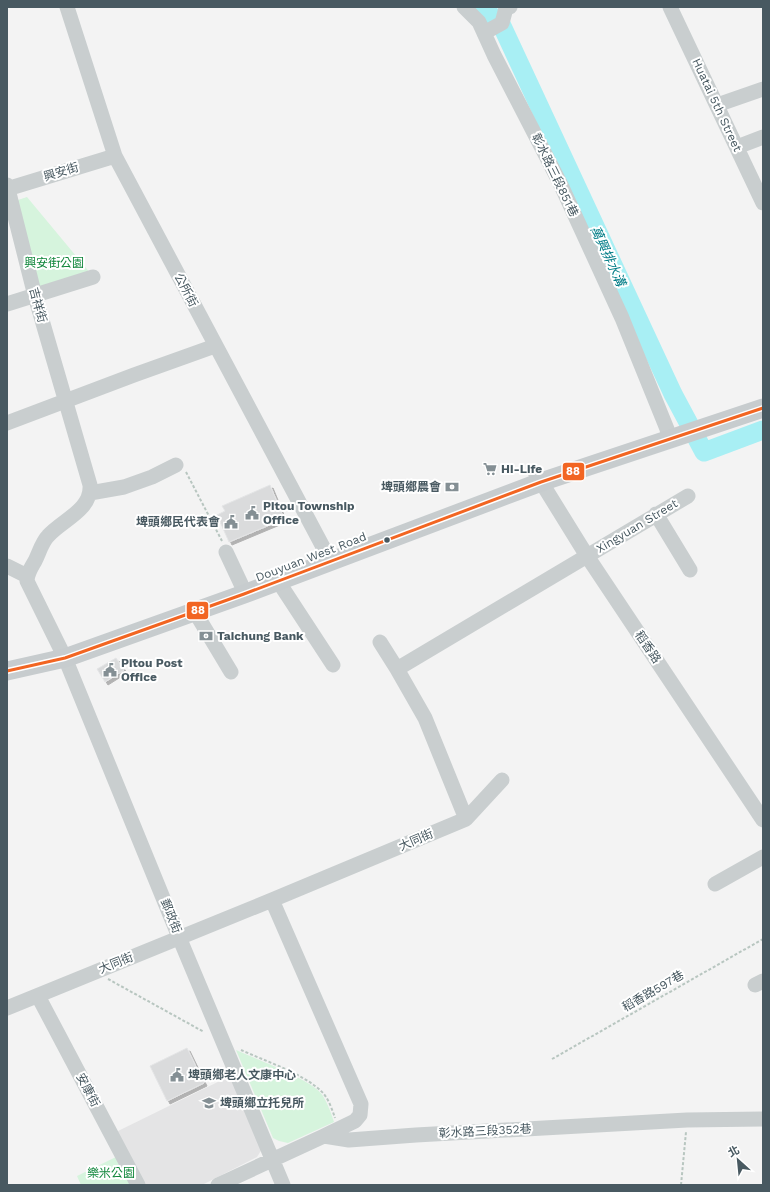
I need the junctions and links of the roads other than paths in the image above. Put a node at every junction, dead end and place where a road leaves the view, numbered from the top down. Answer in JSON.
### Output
{"nodes":[{"id":1,"x":67,"y":7,"type":"edge"},
{"id":2,"x":464,"y":7,"type":"edge"},
{"id":3,"x":510,"y":7,"type":"edge"},
{"id":4,"x":670,"y":7,"type":"edge"},
{"id":5,"x":484,"y":33,"type":"junction"},
{"id":6,"x":763,"y":89,"type":"edge"},
{"id":7,"x":717,"y":105,"type":"junction"},
{"id":8,"x":763,"y":137,"type":"edge"},
{"id":9,"x":737,"y":147,"type":"junction"},
{"id":10,"x":115,"y":156,"type":"junction"},
{"id":11,"x":7,"y":187,"type":"edge"},
{"id":12,"x":761,"y":193,"type":"edge"},
{"id":13,"x":93,"y":277,"type":"dead end"},
{"id":14,"x":35,"y":296,"type":"junction"},
{"id":15,"x":7,"y":304,"type":"edge"},
{"id":16,"x":216,"y":346,"type":"junction"},
{"id":17,"x":763,"y":397,"type":"edge"},
{"id":18,"x":65,"y":401,"type":"junction"},
{"id":19,"x":763,"y":408,"type":"edge"},
{"id":20,"x":7,"y":423,"type":"edge"},
{"id":21,"x":676,"y":432,"type":"junction"},
{"id":22,"x":176,"y":465,"type":"road end"},
{"id":23,"x":538,"y":477,"type":"junction"},
{"id":24,"x":90,"y":493,"type":"junction"},
{"id":25,"x":688,"y":496,"type":"dead end"},
{"id":26,"x":656,"y":514,"type":"junction"},
{"id":27,"x":226,"y":552,"type":"road end"},
{"id":28,"x":587,"y":556,"type":"junction"},
{"id":29,"x":328,"y":557,"type":"junction"},
{"id":30,"x":7,"y":566,"type":"edge"},
{"id":31,"x":690,"y":570,"type":"dead end"},
{"id":32,"x":27,"y":576,"type":"junction"},
{"id":33,"x":278,"y":581,"type":"junction"},
{"id":34,"x":242,"y":589,"type":"junction"},
{"id":35,"x":195,"y":612,"type":"junction"},
{"id":36,"x":380,"y":642,"type":"dead end"},
{"id":37,"x":62,"y":653,"type":"junction"},
{"id":38,"x":7,"y":659,"type":"edge"},
{"id":39,"x":333,"y":665,"type":"dead end"},
{"id":40,"x":397,"y":669,"type":"junction"},
{"id":41,"x":7,"y":671,"type":"edge"},
{"id":42,"x":231,"y":672,"type":"dead end"},
{"id":43,"x":502,"y":780,"type":"dead end"},
{"id":44,"x":466,"y":819,"type":"junction"},
{"id":45,"x":763,"y":820,"type":"edge"},
{"id":46,"x":763,"y":856,"type":"edge"},
{"id":47,"x":714,"y":884,"type":"dead end"},
{"id":48,"x":272,"y":900,"type":"junction"},
{"id":49,"x":179,"y":937,"type":"junction"},
{"id":50,"x":38,"y":996,"type":"junction"},
{"id":51,"x":7,"y":1008,"type":"edge"},
{"id":52,"x":763,"y":1119,"type":"edge"},
{"id":53,"x":324,"y":1136,"type":"junction"},
{"id":54,"x":272,"y":1161,"type":"junction"},
{"id":55,"x":138,"y":1185,"type":"edge"},
{"id":56,"x":218,"y":1185,"type":"edge"},
{"id":57,"x":283,"y":1185,"type":"edge"}],
"edges":[{"from":1,"to":10,"type":"street","name":"公所街"},
{"from":2,"to":5,"type":"street","name":"彰水路三段851巷"},
{"from":3,"to":5,"type":"street"},
{"from":4,"to":7,"type":"street","name":"Huatai 5th Street"},
{"from":5,"to":21,"type":"street","name":"彰水路三段851巷"},
{"from":6,"to":7,"type":"street"},
{"from":7,"to":9,"type":"street","name":"Huatai 5th Street"},
{"from":8,"to":9,"type":"street"},
{"from":9,"to":12,"type":"street","name":"Huatai 5th Street"},
{"from":10,"to":11,"type":"street","name":"興安街"},
{"from":10,"to":16,"type":"street","name":"公所街"},
{"from":11,"to":14,"type":"street","name":"吉祥街"},
{"from":13,"to":14,"type":"street"},
{"from":14,"to":15,"type":"street"},
{"from":14,"to":18,"type":"street","name":"吉祥街"},
{"from":16,"to":18,"type":"street"},
{"from":16,"to":29,"type":"street","name":"公所街"},
{"from":17,"to":21,"type":"main road"},
{"from":18,"to":20,"type":"street"},
{"from":18,"to":24,"type":"street","name":"吉祥街"},
{"from":19,"to":21,"type":"main road"},
{"from":21,"to":23,"type":"main road","name":"Douyuan West Road"},
{"from":22,"to":24,"type":"street"},
{"from":23,"to":28,"type":"street","name":"稻香路"},
{"from":23,"to":29,"type":"main road","name":"Douyuan West Road"},
{"from":24,"to":32,"type":"street"},
{"from":25,"to":26,"type":"street","name":"Xingyuan Street"},
{"from":26,"to":28,"type":"street","name":"Xingyuan Street"},
{"from":26,"to":31,"type":"street"},
{"from":27,"to":34,"type":"street"},
{"from":28,"to":40,"type":"street"},
{"from":28,"to":45,"type":"street","name":"稻香路"},
{"from":29,"to":33,"type":"main road","name":"Douyuan West Road"},
{"from":29,"to":34,"type":"main road","name":"Douyuan West Road"},
{"from":30,"to":32,"type":"street"},
{"from":32,"to":37,"type":"street","name":"郵政街"},
{"from":33,"to":34,"type":"main road","name":"Douyuan West Road"},
{"from":33,"to":39,"type":"street"},
{"from":34,"to":35,"type":"main road","name":"Douyuan West Road"},
{"from":34,"to":37,"type":"main road","name":"Douyuan West Road"},
{"from":35,"to":37,"type":"main road","name":"Douyuan West Road"},
{"from":35,"to":42,"type":"street"},
{"from":36,"to":40,"type":"street"},
{"from":37,"to":38,"type":"main road","name":"Douyuan West Road"},
{"from":37,"to":41,"type":"main road","name":"Douyuan West Road"},
{"from":37,"to":49,"type":"street","name":"郵政街"},
{"from":40,"to":44,"type":"street"},
{"from":43,"to":44,"type":"street"},
{"from":44,"to":48,"type":"street","name":"大同街"},
{"from":46,"to":47,"type":"street"},
{"from":48,"to":49,"type":"street","name":"大同街"},
{"from":48,"to":53,"type":"street"},
{"from":49,"to":50,"type":"street","name":"大同街"},
{"from":49,"to":54,"type":"street","name":"郵政街"},
{"from":50,"to":51,"type":"street","name":"大同街"},
{"from":50,"to":55,"type":"street","name":"安康街"},
{"from":52,"to":53,"type":"street","name":"彰水路三段352巷"},
{"from":53,"to":54,"type":"street"},
{"from":54,"to":56,"type":"street"},
{"from":54,"to":57,"type":"street","name":"郵政街"}]}
